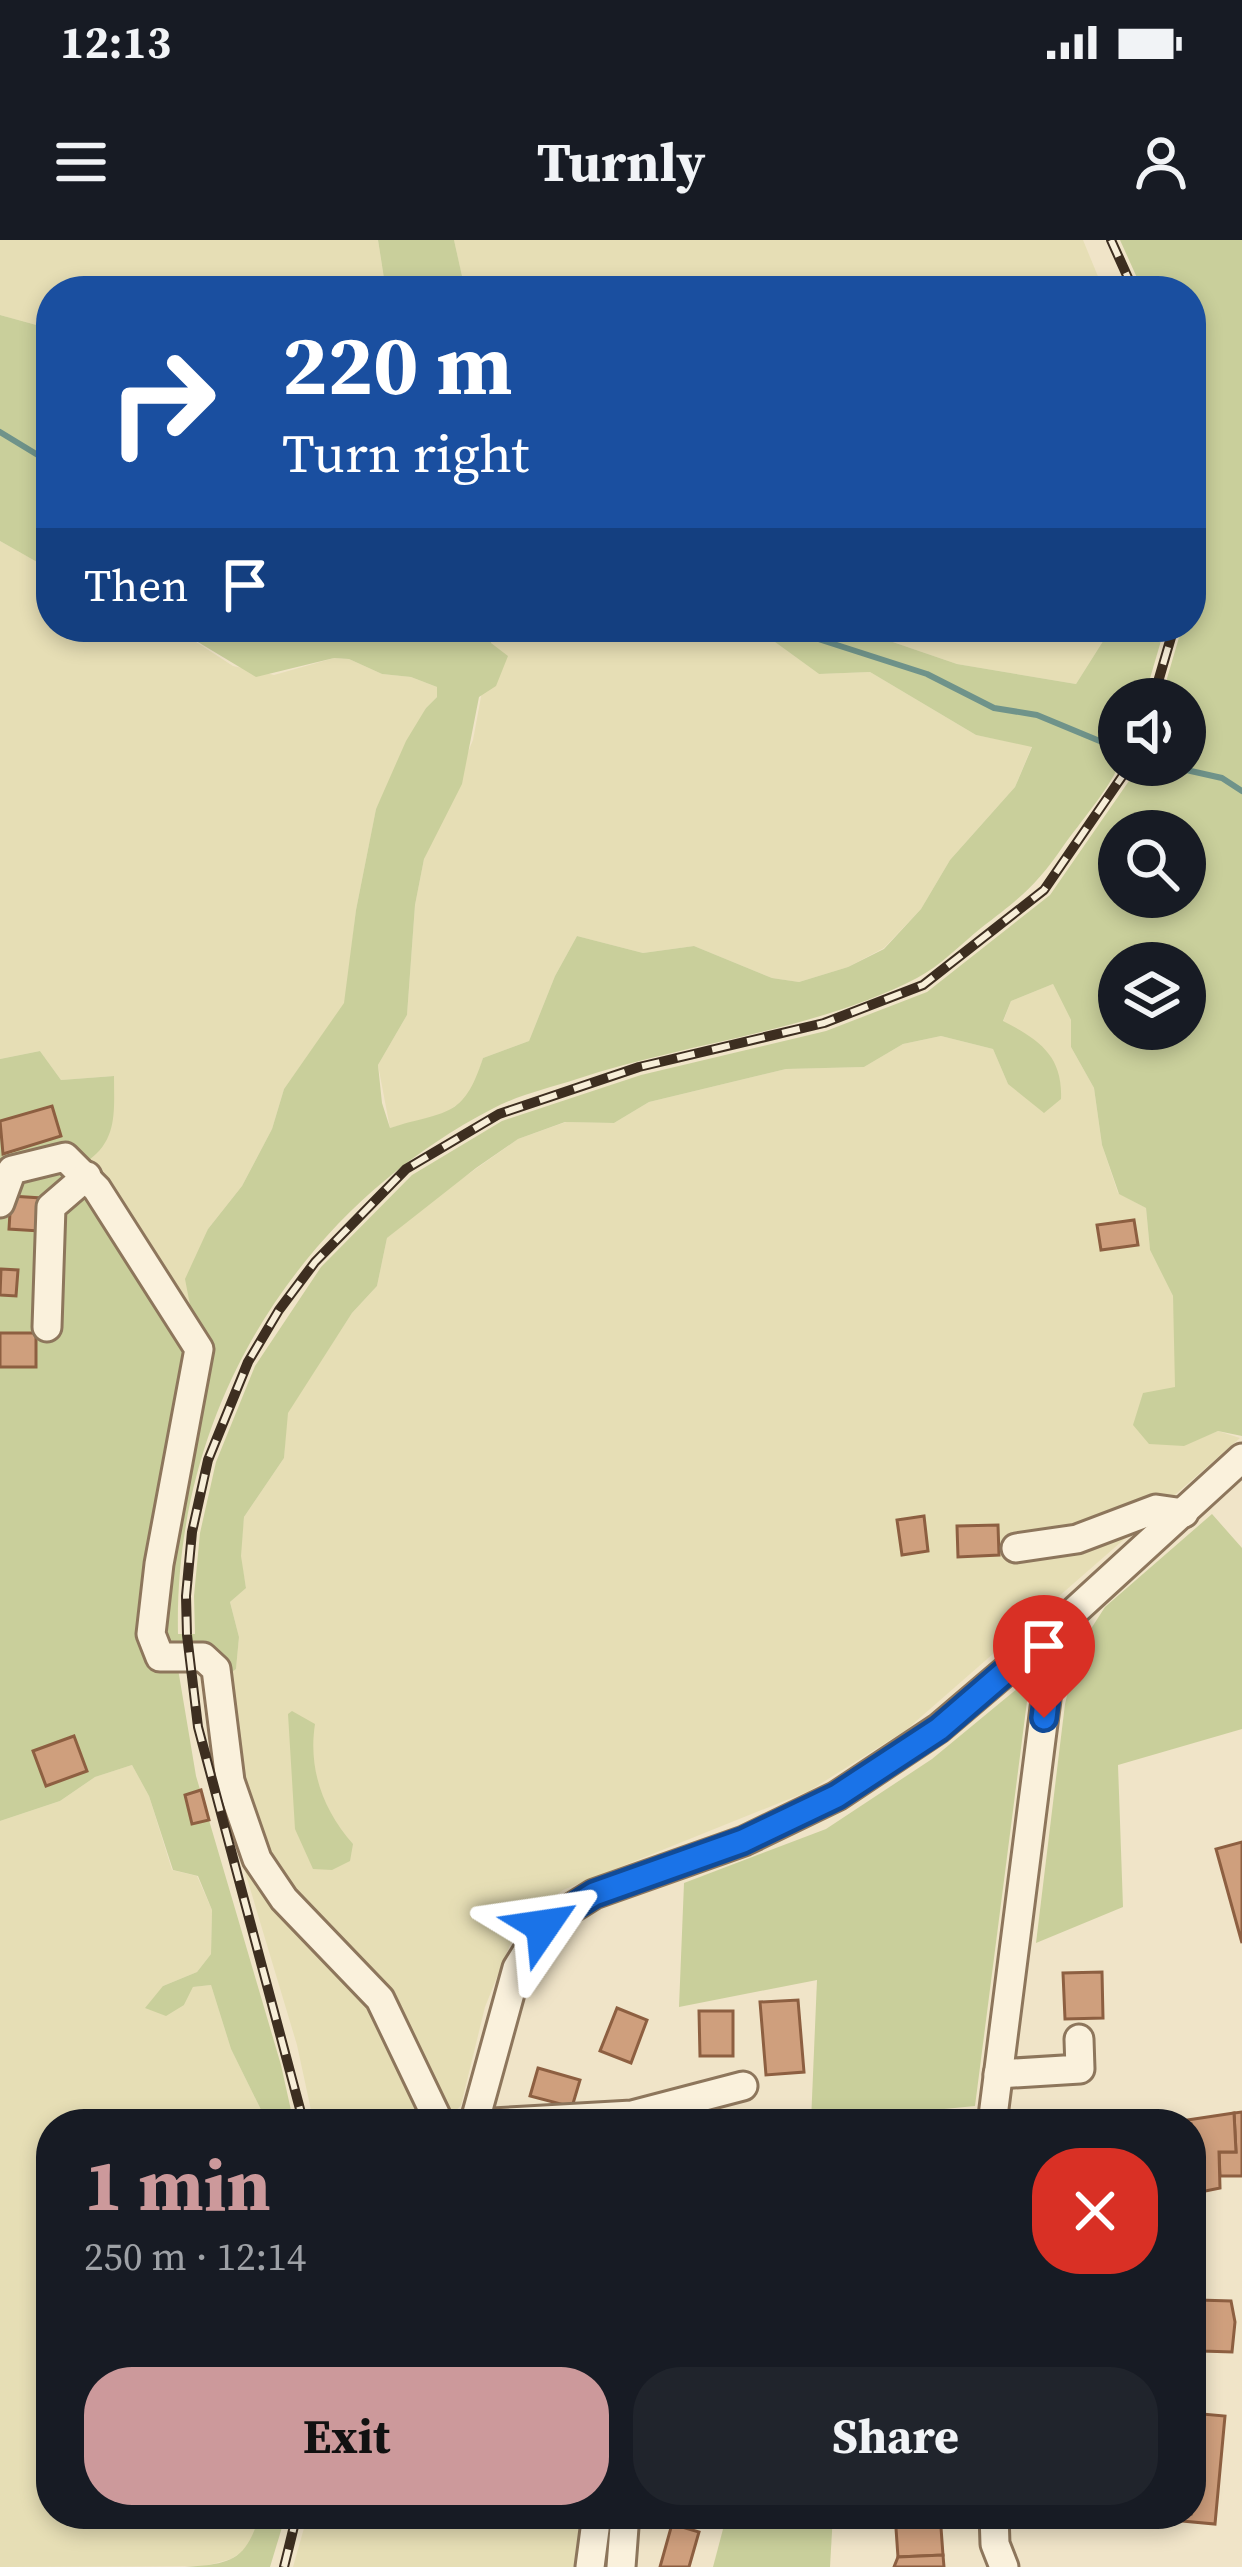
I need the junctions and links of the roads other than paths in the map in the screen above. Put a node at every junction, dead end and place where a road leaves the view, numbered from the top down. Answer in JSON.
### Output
{"nodes":[{"id":1,"x":87,"y":1176,"type":"junction"},
{"id":2,"x":0,"y":1203,"type":"edge"},
{"id":3,"x":47,"y":1327,"type":"dead end"},
{"id":4,"x":1242,"y":1458,"type":"edge"},
{"id":5,"x":1184,"y":1514,"type":"junction"},
{"id":6,"x":1016,"y":1548,"type":"dead end"},
{"id":7,"x":1055,"y":1629,"type":"junction"},
{"id":8,"x":1079,"y":2039,"type":"dead end"},
{"id":9,"x":998,"y":2074,"type":"junction"},
{"id":10,"x":743,"y":2086,"type":"dead end"},
{"id":11,"x":433,"y":2109,"type":"edge"},
{"id":12,"x":478,"y":2109,"type":"edge"},
{"id":13,"x":655,"y":2109,"type":"edge"},
{"id":14,"x":994,"y":2109,"type":"edge"},
{"id":15,"x":595,"y":2529,"type":"edge"},
{"id":16,"x":624,"y":2529,"type":"edge"},
{"id":17,"x":994,"y":2529,"type":"edge"},
{"id":18,"x":590,"y":2567,"type":"edge"},
{"id":19,"x":621,"y":2567,"type":"edge"},
{"id":20,"x":1004,"y":2567,"type":"edge"}],
"edges":[{"from":1,"to":2,"type":"street"},
{"from":1,"to":3,"type":"street"},
{"from":1,"to":11,"type":"street"},
{"from":4,"to":5,"type":"street"},
{"from":5,"to":6,"type":"street"},
{"from":5,"to":7,"type":"street"},
{"from":7,"to":9,"type":"street"},
{"from":7,"to":12,"type":"street"},
{"from":8,"to":9,"type":"street"},
{"from":9,"to":14,"type":"street"},
{"from":10,"to":13,"type":"street"},
{"from":15,"to":18,"type":"street"},
{"from":16,"to":19,"type":"street"},
{"from":17,"to":20,"type":"street"}]}
